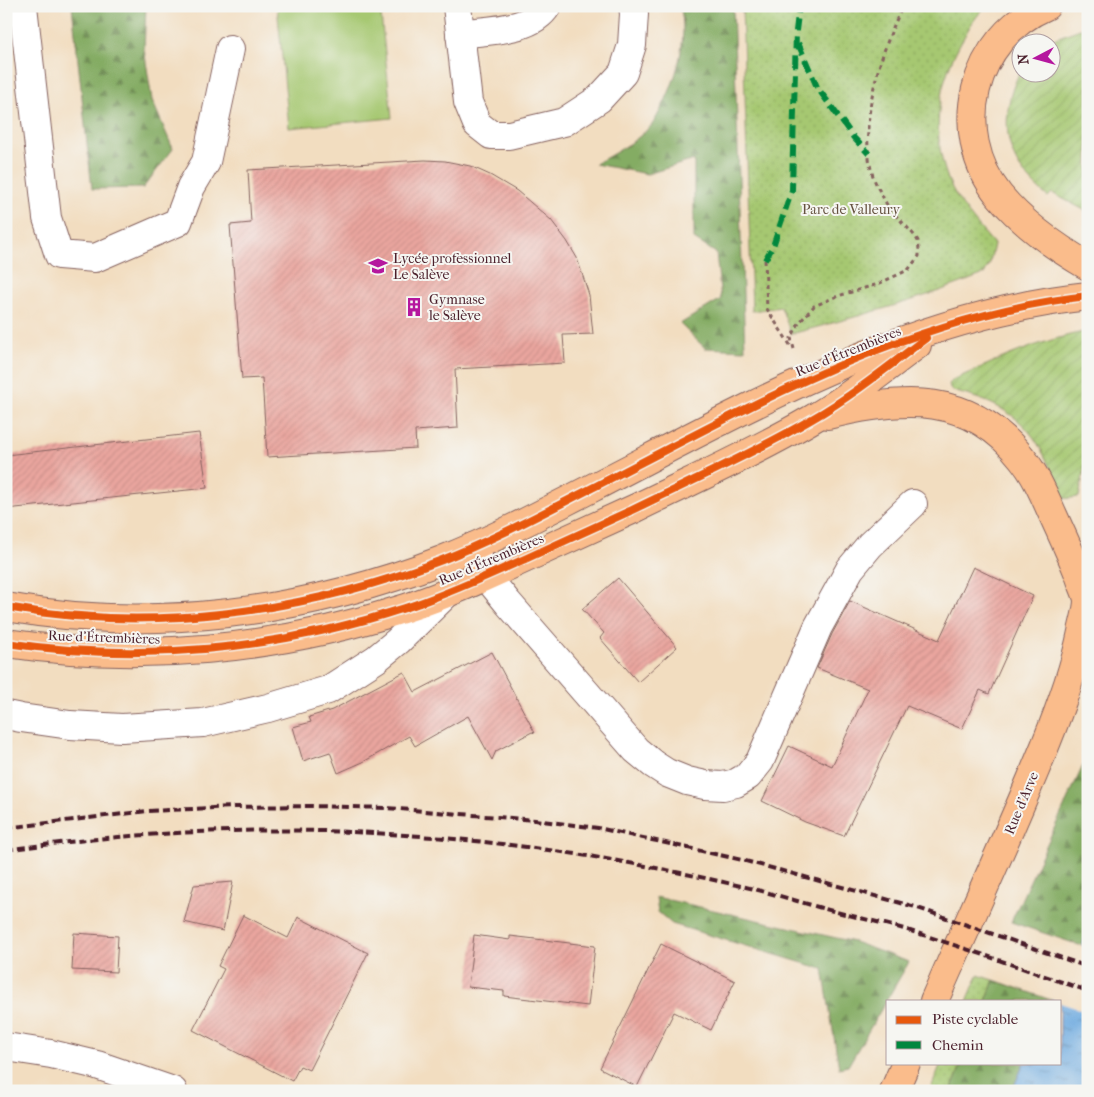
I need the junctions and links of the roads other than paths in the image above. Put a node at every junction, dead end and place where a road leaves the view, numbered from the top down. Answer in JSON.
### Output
{"nodes":[{"id":1,"x":23,"y":6,"type":"edge"},
{"id":2,"x":457,"y":6,"type":"edge"},
{"id":3,"x":547,"y":6,"type":"edge"},
{"id":4,"x":633,"y":6,"type":"edge"},
{"id":5,"x":1046,"y":6,"type":"edge"},
{"id":6,"x":460,"y":34,"type":"junction"},
{"id":7,"x":230,"y":49,"type":"dead end"},
{"id":8,"x":1088,"y":266,"type":"edge"},
{"id":9,"x":1088,"y":296,"type":"edge"},
{"id":10,"x":936,"y":330,"type":"junction"},
{"id":11,"x":815,"y":418,"type":"junction"},
{"id":12,"x":913,"y":504,"type":"dead end"},
{"id":13,"x":473,"y":547,"type":"junction"},
{"id":14,"x":486,"y":576,"type":"junction"},
{"id":15,"x":448,"y":592,"type":"junction"},
{"id":16,"x":1088,"y":598,"type":"edge"},
{"id":17,"x":6,"y":607,"type":"edge"},
{"id":18,"x":6,"y":643,"type":"edge"},
{"id":19,"x":1083,"y":645,"type":"edge"},
{"id":20,"x":6,"y":715,"type":"edge"},
{"id":21,"x":934,"y":1000,"type":"edge"},
{"id":22,"x":6,"y":1047,"type":"edge"},
{"id":23,"x":906,"y":1064,"type":"edge"},
{"id":24,"x":173,"y":1091,"type":"edge"},
{"id":25,"x":894,"y":1091,"type":"edge"}],
"edges":[{"from":1,"to":7,"type":"street"},
{"from":2,"to":6,"type":"street"},
{"from":3,"to":6,"type":"street"},
{"from":4,"to":6,"type":"street"},
{"from":5,"to":8,"type":"main road"},
{"from":9,"to":10,"type":"main road","name":"Rue d'Étrembières"},
{"from":10,"to":11,"type":"main road","name":"Rue d'Étrembières"},
{"from":10,"to":13,"type":"main road","name":"Rue d'Étrembières"},
{"from":11,"to":14,"type":"main road","name":"Rue d'Étrembières"},
{"from":11,"to":16,"type":"main road"},
{"from":12,"to":14,"type":"street"},
{"from":13,"to":14,"type":"street"},
{"from":13,"to":17,"type":"main road","name":"Rue d'Étrembières"},
{"from":14,"to":15,"type":"main road","name":"Rue d'Étrembières"},
{"from":15,"to":18,"type":"main road","name":"Rue d'Étrembières"},
{"from":15,"to":20,"type":"street"},
{"from":16,"to":19,"type":"main road","name":"Rue d'Arve"},
{"from":19,"to":21,"type":"main road","name":"Rue d'Arve"},
{"from":22,"to":24,"type":"street"},
{"from":23,"to":25,"type":"main road"}]}
